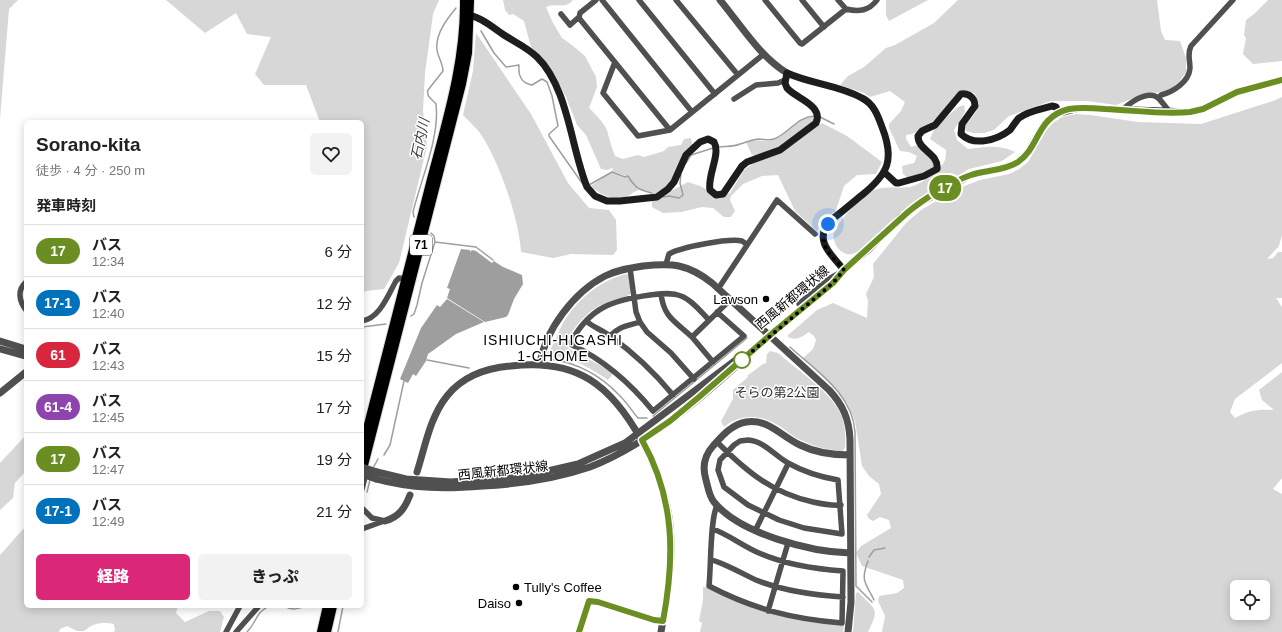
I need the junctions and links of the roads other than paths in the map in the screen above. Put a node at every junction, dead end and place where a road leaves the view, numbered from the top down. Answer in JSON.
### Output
{"nodes":[{"id":1,"x":464,"y":0,"type":"edge"},
{"id":2,"x":470,"y":0,"type":"edge"},
{"id":3,"x":596,"y":0,"type":"edge"},
{"id":4,"x":602,"y":0,"type":"edge"},
{"id":5,"x":639,"y":0,"type":"edge"},
{"id":6,"x":676,"y":0,"type":"edge"},
{"id":7,"x":765,"y":0,"type":"edge"},
{"id":8,"x":774,"y":0,"type":"edge"},
{"id":9,"x":802,"y":0,"type":"edge"},
{"id":10,"x":838,"y":0,"type":"edge"},
{"id":11,"x":1233,"y":0,"type":"edge"},
{"id":12,"x":723,"y":1,"type":"edge"},
{"id":13,"x":875,"y":1,"type":"edge"},
{"id":14,"x":769,"y":5,"type":"junction"},
{"id":15,"x":846,"y":10,"type":"junction"},
{"id":16,"x":561,"y":14,"type":"dead end"},
{"id":17,"x":467,"y":15,"type":"junction"},
{"id":18,"x":579,"y":17,"type":"junction"},
{"id":19,"x":824,"y":27,"type":"junction"},
{"id":20,"x":764,"y":54,"type":"junction"},
{"id":21,"x":615,"y":62,"type":"junction"},
{"id":22,"x":738,"y":75,"type":"junction"},
{"id":23,"x":786,"y":77,"type":"junction"},
{"id":24,"x":1282,"y":80,"type":"edge"},
{"id":25,"x":715,"y":94,"type":"junction"},
{"id":26,"x":734,"y":99,"type":"dead end"},
{"id":27,"x":1159,"y":99,"type":"junction"},
{"id":28,"x":1122,"y":110,"type":"junction"},
{"id":29,"x":692,"y":112,"type":"junction"},
{"id":30,"x":1170,"y":112,"type":"junction"},
{"id":31,"x":1059,"y":113,"type":"junction"},
{"id":32,"x":670,"y":130,"type":"junction"},
{"id":33,"x":884,"y":172,"type":"junction"},
{"id":34,"x":815,"y":234,"type":"dead end"},
{"id":35,"x":747,"y":245,"type":"junction"},
{"id":36,"x":666,"y":264,"type":"junction"},
{"id":37,"x":630,"y":268,"type":"junction"},
{"id":38,"x":844,"y":270,"type":"junction"},
{"id":39,"x":409,"y":280,"type":"junction"},
{"id":40,"x":24,"y":285,"type":"edge"},
{"id":41,"x":718,"y":289,"type":"junction"},
{"id":42,"x":661,"y":294,"type":"junction"},
{"id":43,"x":634,"y":298,"type":"junction"},
{"id":44,"x":730,"y":300,"type":"junction"},
{"id":45,"x":24,"y":306,"type":"edge"},
{"id":46,"x":717,"y":312,"type":"junction"},
{"id":47,"x":364,"y":320,"type":"edge"},
{"id":48,"x":709,"y":320,"type":"junction"},
{"id":49,"x":586,"y":321,"type":"junction"},
{"id":50,"x":640,"y":322,"type":"junction"},
{"id":51,"x":768,"y":335,"type":"junction"},
{"id":52,"x":610,"y":336,"type":"junction"},
{"id":53,"x":692,"y":337,"type":"junction"},
{"id":54,"x":0,"y":341,"type":"edge"},
{"id":55,"x":24,"y":348,"type":"edge"},
{"id":56,"x":0,"y":349,"type":"edge"},
{"id":57,"x":24,"y":355,"type":"edge"},
{"id":58,"x":713,"y":362,"type":"junction"},
{"id":59,"x":540,"y":364,"type":"junction"},
{"id":60,"x":24,"y":374,"type":"edge"},
{"id":61,"x":694,"y":379,"type":"junction"},
{"id":62,"x":0,"y":393,"type":"edge"},
{"id":63,"x":673,"y":395,"type":"junction"},
{"id":64,"x":640,"y":437,"type":"junction"},
{"id":65,"x":717,"y":442,"type":"junction"},
{"id":66,"x":366,"y":446,"type":"edge"},
{"id":67,"x":727,"y":452,"type":"junction"},
{"id":68,"x":850,"y":455,"type":"junction"},
{"id":69,"x":364,"y":460,"type":"edge"},
{"id":70,"x":788,"y":464,"type":"junction"},
{"id":71,"x":364,"y":468,"type":"edge"},
{"id":72,"x":417,"y":472,"type":"dead end"},
{"id":73,"x":364,"y":473,"type":"edge"},
{"id":74,"x":376,"y":475,"type":"junction"},
{"id":75,"x":364,"y":480,"type":"edge"},
{"id":76,"x":776,"y":489,"type":"junction"},
{"id":77,"x":410,"y":495,"type":"dead end"},
{"id":78,"x":841,"y":505,"type":"junction"},
{"id":79,"x":718,"y":506,"type":"junction"},
{"id":80,"x":364,"y":510,"type":"edge"},
{"id":81,"x":763,"y":513,"type":"junction"},
{"id":82,"x":385,"y":521,"type":"junction"},
{"id":83,"x":364,"y":528,"type":"edge"},
{"id":84,"x":713,"y":529,"type":"junction"},
{"id":85,"x":755,"y":530,"type":"junction"},
{"id":86,"x":788,"y":543,"type":"junction"},
{"id":87,"x":850,"y":553,"type":"junction"},
{"id":88,"x":711,"y":560,"type":"junction"},
{"id":89,"x":782,"y":562,"type":"junction"},
{"id":90,"x":775,"y":587,"type":"junction"},
{"id":91,"x":843,"y":597,"type":"junction"},
{"id":92,"x":239,"y":608,"type":"edge"},
{"id":93,"x":257,"y":608,"type":"edge"},
{"id":94,"x":328,"y":608,"type":"edge"},
{"id":95,"x":768,"y":611,"type":"junction"},
{"id":96,"x":226,"y":632,"type":"edge"},
{"id":97,"x":236,"y":632,"type":"edge"},
{"id":98,"x":317,"y":632,"type":"edge"},
{"id":99,"x":321,"y":632,"type":"edge"},
{"id":100,"x":327,"y":632,"type":"edge"},
{"id":101,"x":661,"y":632,"type":"edge"},
{"id":102,"x":848,"y":632,"type":"edge"}],
"edges":[{"from":1,"to":17,"type":"main road","number":"71"},
{"from":2,"to":17,"type":"main road","number":"71"},
{"from":3,"to":18,"type":"street"},
{"from":4,"to":29,"type":"street"},
{"from":5,"to":25,"type":"street"},
{"from":6,"to":22,"type":"street"},
{"from":7,"to":14,"type":"street"},
{"from":8,"to":14,"type":"street"},
{"from":9,"to":19,"type":"street"},
{"from":10,"to":15,"type":"street"},
{"from":11,"to":27,"type":"street"},
{"from":12,"to":20,"type":"street"},
{"from":13,"to":15,"type":"street"},
{"from":14,"to":19,"type":"street"},
{"from":15,"to":19,"type":"street"},
{"from":16,"to":18,"type":"street"},
{"from":17,"to":23,"type":"main road"},
{"from":17,"to":39,"type":"main road","number":"71"},
{"from":18,"to":21,"type":"street"},
{"from":20,"to":22,"type":"street"},
{"from":20,"to":23,"type":"street"},
{"from":21,"to":32,"type":"street"},
{"from":21,"to":32,"type":"street"},
{"from":22,"to":25,"type":"street"},
{"from":23,"to":26,"type":"street"},
{"from":23,"to":33,"type":"main road"},
{"from":24,"to":30,"type":"main road"},
{"from":25,"to":29,"type":"street"},
{"from":27,"to":28,"type":"street"},
{"from":27,"to":30,"type":"street"},
{"from":28,"to":30,"type":"main road"},
{"from":28,"to":31,"type":"main road"},
{"from":29,"to":32,"type":"street"},
{"from":31,"to":33,"type":"main road"},
{"from":31,"to":38,"type":"main road"},
{"from":33,"to":38,"type":"main road"},
{"from":34,"to":35,"type":"street"},
{"from":35,"to":36,"type":"street"},
{"from":35,"to":41,"type":"street"},
{"from":36,"to":37,"type":"street"},
{"from":36,"to":41,"type":"street"},
{"from":37,"to":43,"type":"street"},
{"from":37,"to":59,"type":"street"},
{"from":38,"to":51,"type":"street","name":"西風新都環状線"},
{"from":39,"to":47,"type":"street"},
{"from":39,"to":66,"type":"main road","number":"71"},
{"from":40,"to":45,"type":"street"},
{"from":41,"to":44,"type":"street"},
{"from":42,"to":43,"type":"street"},
{"from":42,"to":48,"type":"street"},
{"from":42,"to":53,"type":"street"},
{"from":43,"to":49,"type":"street"},
{"from":43,"to":50,"type":"street"},
{"from":44,"to":46,"type":"street"},
{"from":44,"to":51,"type":"street"},
{"from":46,"to":48,"type":"street"},
{"from":46,"to":58,"type":"street"},
{"from":48,"to":53,"type":"street"},
{"from":49,"to":52,"type":"street"},
{"from":49,"to":63,"type":"street"},
{"from":50,"to":52,"type":"street"},
{"from":50,"to":61,"type":"street"},
{"from":51,"to":64,"type":"street","name":"西風新都環状線"},
{"from":51,"to":68,"type":"street"},
{"from":52,"to":63,"type":"street"},
{"from":53,"to":58,"type":"street"},
{"from":54,"to":55,"type":"street"},
{"from":56,"to":57,"type":"street"},
{"from":58,"to":61,"type":"street"},
{"from":59,"to":64,"type":"street"},
{"from":59,"to":72,"type":"street"},
{"from":60,"to":62,"type":"street"},
{"from":61,"to":63,"type":"street"},
{"from":64,"to":74,"type":"street","name":"西風新都環状線"},
{"from":64,"to":74,"type":"street","name":"西風新都環状線"},
{"from":64,"to":101,"type":"street"},
{"from":65,"to":67,"type":"street"},
{"from":65,"to":68,"type":"street"},
{"from":65,"to":79,"type":"street"},
{"from":66,"to":69,"type":"main road","number":"71"},
{"from":66,"to":75,"type":"street"},
{"from":67,"to":70,"type":"street"},
{"from":67,"to":76,"type":"street"},
{"from":67,"to":81,"type":"street"},
{"from":68,"to":87,"type":"street"},
{"from":70,"to":76,"type":"street"},
{"from":70,"to":78,"type":"street"},
{"from":71,"to":74,"type":"street","name":"西風新都環状線","bridge":true},
{"from":73,"to":74,"type":"street","name":"西風新都環状線","bridge":true},
{"from":76,"to":78,"type":"street"},
{"from":76,"to":81,"type":"street"},
{"from":77,"to":82,"type":"street"},
{"from":78,"to":81,"type":"street"},
{"from":79,"to":84,"type":"street"},
{"from":79,"to":85,"type":"street"},
{"from":80,"to":82,"type":"street"},
{"from":81,"to":85,"type":"street"},
{"from":82,"to":83,"type":"street"},
{"from":84,"to":88,"type":"street"},
{"from":84,"to":89,"type":"street"},
{"from":85,"to":86,"type":"street"},
{"from":86,"to":87,"type":"street"},
{"from":86,"to":89,"type":"street"},
{"from":87,"to":102,"type":"street"},
{"from":88,"to":90,"type":"street"},
{"from":88,"to":95,"type":"street"},
{"from":89,"to":90,"type":"street"},
{"from":89,"to":91,"type":"street"},
{"from":90,"to":91,"type":"street"},
{"from":90,"to":95,"type":"street"},
{"from":91,"to":95,"type":"street"},
{"from":92,"to":96,"type":"street"},
{"from":93,"to":97,"type":"street"},
{"from":94,"to":98,"type":"main road"},
{"from":94,"to":99,"type":"main road"},
{"from":94,"to":100,"type":"main road"}]}
